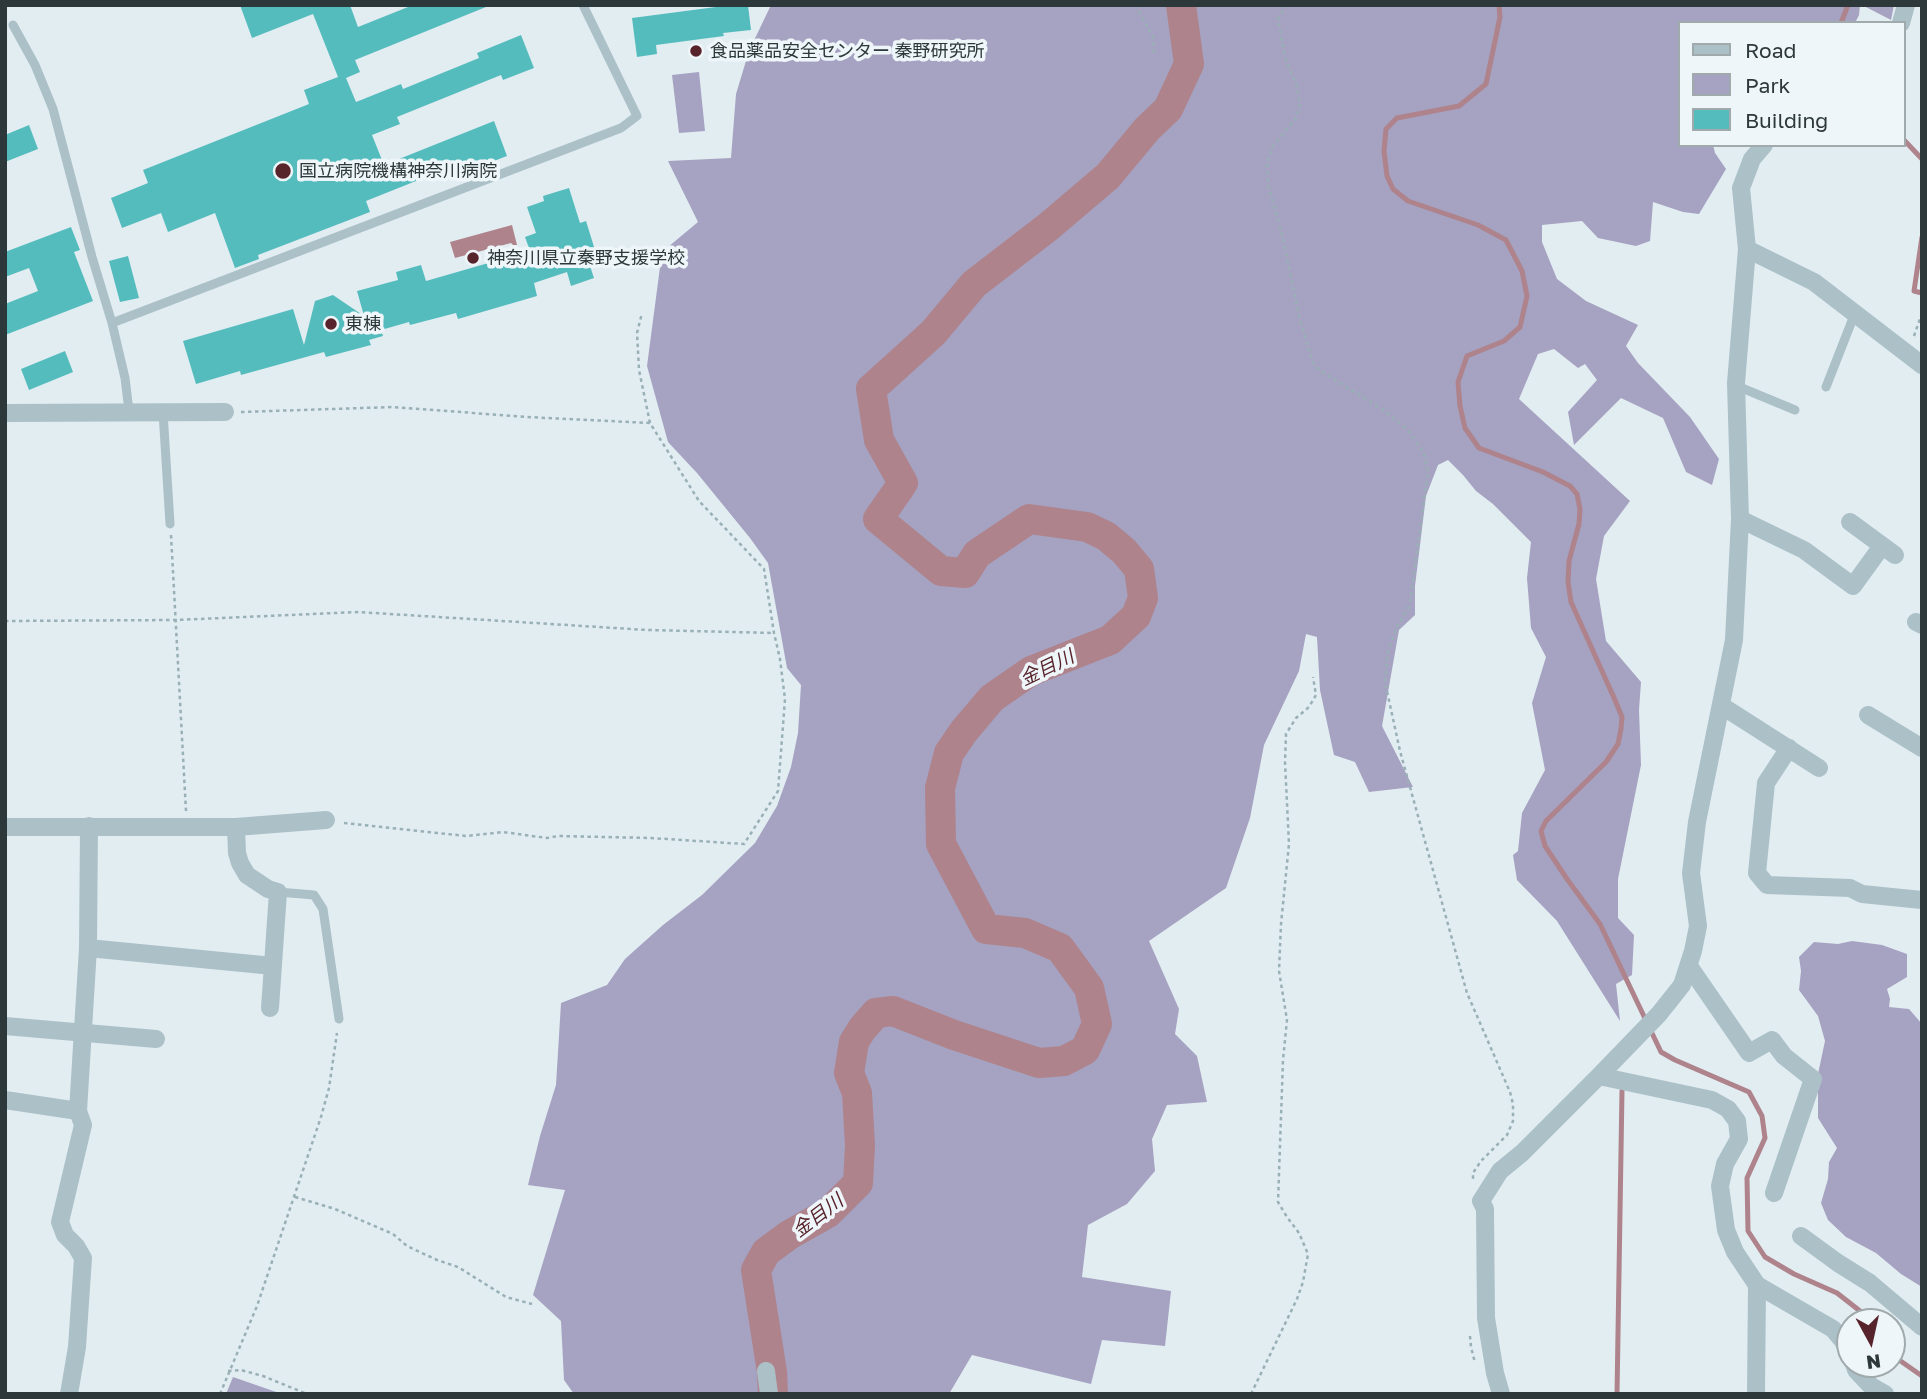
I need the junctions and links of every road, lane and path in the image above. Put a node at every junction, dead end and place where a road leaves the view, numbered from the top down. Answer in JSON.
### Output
{"nodes":[{"id":1,"x":583,"y":5,"type":"edge"},
{"id":2,"x":1135,"y":5,"type":"edge"},
{"id":3,"x":1287,"y":5,"type":"edge"},
{"id":4,"x":13,"y":25,"type":"dead end"},
{"id":5,"x":1154,"y":54,"type":"dead end"},
{"id":6,"x":1762,"y":147,"type":"edge"},
{"id":7,"x":1747,"y":248,"type":"junction"},
{"id":8,"x":642,"y":313,"type":"dead end"},
{"id":9,"x":1855,"y":313,"type":"junction"},
{"id":10,"x":1922,"y":313,"type":"edge"},
{"id":11,"x":112,"y":323,"type":"junction"},
{"id":12,"x":1916,"y":361,"type":"edge"},
{"id":13,"x":1737,"y":386,"type":"junction"},
{"id":14,"x":1826,"y":387,"type":"dead end"},
{"id":15,"x":1795,"y":410,"type":"dead end"},
{"id":16,"x":130,"y":411,"type":"junction"},
{"id":17,"x":163,"y":412,"type":"junction"},
{"id":18,"x":225,"y":412,"type":"joint"},
{"id":19,"x":5,"y":413,"type":"edge"},
{"id":20,"x":650,"y":423,"type":"junction"},
{"id":21,"x":1740,"y":519,"type":"junction"},
{"id":22,"x":1850,"y":522,"type":"dead end"},
{"id":23,"x":170,"y":524,"type":"joint"},
{"id":24,"x":176,"y":620,"type":"junction"},
{"id":25,"x":5,"y":621,"type":"edge"},
{"id":26,"x":774,"y":633,"type":"junction"},
{"id":27,"x":1313,"y":677,"type":"dead end"},
{"id":28,"x":1722,"y":706,"type":"junction"},
{"id":29,"x":1868,"y":715,"type":"dead end"},
{"id":30,"x":1788,"y":748,"type":"junction"},
{"id":31,"x":1922,"y":748,"type":"edge"},
{"id":32,"x":1819,"y":768,"type":"dead end"},
{"id":33,"x":326,"y":820,"type":"joint"},
{"id":34,"x":89,"y":826,"type":"junction"},
{"id":35,"x":186,"y":826,"type":"junction"},
{"id":36,"x":5,"y":827,"type":"edge"},
{"id":37,"x":236,"y":827,"type":"junction"},
{"id":38,"x":278,"y":892,"type":"junction"},
{"id":39,"x":1922,"y":900,"type":"edge"},
{"id":40,"x":88,"y":948,"type":"junction"},
{"id":41,"x":273,"y":966,"type":"junction"},
{"id":42,"x":1689,"y":966,"type":"junction"},
{"id":43,"x":270,"y":1009,"type":"dead end"},
{"id":44,"x":339,"y":1019,"type":"joint"},
{"id":45,"x":5,"y":1026,"type":"edge"},
{"id":46,"x":84,"y":1031,"type":"junction"},
{"id":47,"x":156,"y":1039,"type":"dead end"},
{"id":48,"x":1599,"y":1076,"type":"junction"},
{"id":49,"x":5,"y":1100,"type":"edge"},
{"id":50,"x":78,"y":1111,"type":"junction"},
{"id":51,"x":1774,"y":1193,"type":"dead end"},
{"id":52,"x":295,"y":1197,"type":"junction"},
{"id":53,"x":1481,"y":1201,"type":"junction"},
{"id":54,"x":1801,"y":1236,"type":"dead end"},
{"id":55,"x":1757,"y":1285,"type":"junction"},
{"id":56,"x":532,"y":1304,"type":"dead end"},
{"id":57,"x":1922,"y":1326,"type":"edge"},
{"id":58,"x":1836,"y":1333,"type":"edge"},
{"id":59,"x":228,"y":1371,"type":"junction"},
{"id":60,"x":766,"y":1371,"type":"dead end"},
{"id":61,"x":1864,"y":1378,"type":"edge"},
{"id":62,"x":69,"y":1394,"type":"edge"},
{"id":63,"x":220,"y":1394,"type":"edge"},
{"id":64,"x":307,"y":1394,"type":"edge"},
{"id":65,"x":769,"y":1394,"type":"edge"},
{"id":66,"x":1251,"y":1394,"type":"edge"},
{"id":67,"x":1501,"y":1394,"type":"edge"},
{"id":68,"x":1756,"y":1394,"type":"edge"},
{"id":69,"x":1885,"y":1394,"type":"edge"}],
"edges":[{"from":1,"to":11,"type":"lane"},
{"from":2,"to":5,"type":"path"},
{"from":3,"to":53,"type":"path"},
{"from":4,"to":11,"type":"lane"},
{"from":6,"to":7,"type":"street"},
{"from":7,"to":9,"type":"street"},
{"from":7,"to":13,"type":"street"},
{"from":8,"to":20,"type":"path"},
{"from":9,"to":12,"type":"street"},
{"from":9,"to":14,"type":"lane"},
{"from":10,"to":12,"type":"path"},
{"from":11,"to":16,"type":"lane"},
{"from":13,"to":15,"type":"lane"},
{"from":13,"to":21,"type":"street"},
{"from":16,"to":17,"type":"street"},
{"from":16,"to":19,"type":"street"},
{"from":17,"to":18,"type":"street"},
{"from":17,"to":23,"type":"lane"},
{"from":18,"to":20,"type":"path"},
{"from":20,"to":26,"type":"path"},
{"from":21,"to":22,"type":"street"},
{"from":21,"to":28,"type":"street"},
{"from":23,"to":24,"type":"path"},
{"from":24,"to":25,"type":"path"},
{"from":24,"to":26,"type":"path"},
{"from":24,"to":35,"type":"path"},
{"from":26,"to":33,"type":"path"},
{"from":27,"to":66,"type":"path"},
{"from":28,"to":30,"type":"street"},
{"from":28,"to":42,"type":"street"},
{"from":29,"to":31,"type":"street"},
{"from":30,"to":32,"type":"street"},
{"from":30,"to":39,"type":"street"},
{"from":33,"to":37,"type":"street"},
{"from":34,"to":35,"type":"street"},
{"from":34,"to":36,"type":"street"},
{"from":34,"to":40,"type":"street"},
{"from":35,"to":37,"type":"street"},
{"from":37,"to":38,"type":"street"},
{"from":38,"to":41,"type":"street"},
{"from":38,"to":44,"type":"lane"},
{"from":40,"to":41,"type":"street"},
{"from":40,"to":46,"type":"street"},
{"from":41,"to":43,"type":"street"},
{"from":42,"to":48,"type":"street"},
{"from":42,"to":51,"type":"street"},
{"from":44,"to":52,"type":"path"},
{"from":45,"to":46,"type":"street"},
{"from":46,"to":47,"type":"street"},
{"from":46,"to":50,"type":"street"},
{"from":48,"to":53,"type":"street"},
{"from":48,"to":55,"type":"street"},
{"from":49,"to":50,"type":"street"},
{"from":50,"to":62,"type":"street"},
{"from":52,"to":56,"type":"path"},
{"from":52,"to":59,"type":"path"},
{"from":53,"to":67,"type":"street"},
{"from":54,"to":57,"type":"street"},
{"from":55,"to":58,"type":"street"},
{"from":55,"to":68,"type":"street"},
{"from":59,"to":63,"type":"path"},
{"from":59,"to":64,"type":"path"},
{"from":60,"to":65,"type":"street"},
{"from":61,"to":69,"type":"street"}]}
